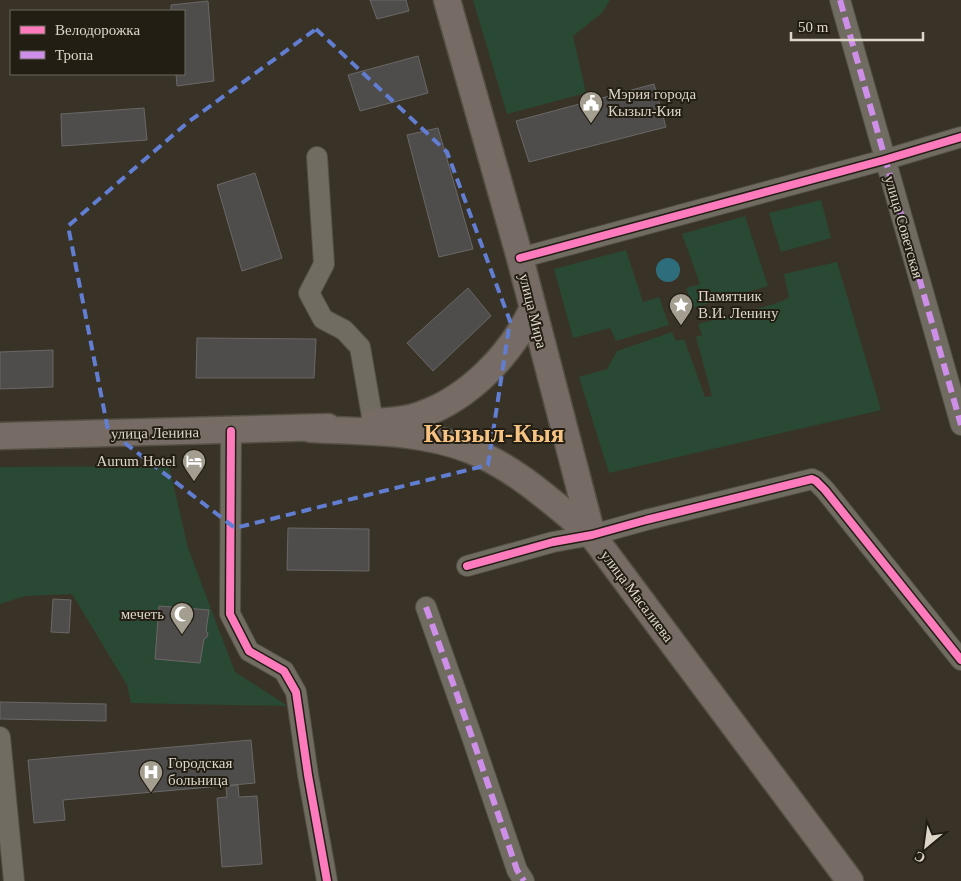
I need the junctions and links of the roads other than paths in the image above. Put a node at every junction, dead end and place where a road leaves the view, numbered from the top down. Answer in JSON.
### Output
{"nodes":[{"id":1,"x":447,"y":0,"type":"edge"},
{"id":2,"x":840,"y":0,"type":"edge"},
{"id":3,"x":961,"y":137,"type":"edge"},
{"id":4,"x":317,"y":157,"type":"dead end"},
{"id":5,"x":884,"y":160,"type":"junction"},
{"id":6,"x":520,"y":258,"type":"junction"},
{"id":7,"x":532,"y":310,"type":"junction"},
{"id":8,"x":373,"y":422,"type":"junction"},
{"id":9,"x":961,"y":425,"type":"edge"},
{"id":10,"x":310,"y":429,"type":"junction"},
{"id":11,"x":231,"y":431,"type":"junction"},
{"id":12,"x":0,"y":436,"type":"edge"},
{"id":13,"x":592,"y":536,"type":"junction"},
{"id":14,"x":468,"y":566,"type":"dead end"},
{"id":15,"x":426,"y":607,"type":"dead end"},
{"id":16,"x":958,"y":649,"type":"edge"},
{"id":17,"x":0,"y":737,"type":"edge"},
{"id":18,"x":14,"y":881,"type":"edge"},
{"id":19,"x":327,"y":881,"type":"edge"},
{"id":20,"x":524,"y":881,"type":"edge"},
{"id":21,"x":850,"y":881,"type":"edge"}],
"edges":[{"from":1,"to":6,"type":"main road","name":"улица Мира"},
{"from":2,"to":5,"type":"street","name":"улица Советская"},
{"from":3,"to":5,"type":"street"},
{"from":4,"to":8,"type":"street"},
{"from":5,"to":6,"type":"street"},
{"from":5,"to":9,"type":"street","name":"улица Советская"},
{"from":6,"to":7,"type":"main road","name":"улица Мира"},
{"from":7,"to":8,"type":"main road"},
{"from":7,"to":13,"type":"main road","name":"улица Мира"},
{"from":8,"to":10,"type":"main road"},
{"from":10,"to":11,"type":"main road","name":"улица Ленина"},
{"from":10,"to":13,"type":"main road","name":"улица Масалиева"},
{"from":11,"to":12,"type":"main road","name":"улица Ленина"},
{"from":11,"to":19,"type":"street"},
{"from":13,"to":14,"type":"street"},
{"from":13,"to":16,"type":"street"},
{"from":13,"to":21,"type":"main road","name":"улица Масалиева"},
{"from":15,"to":20,"type":"street"},
{"from":17,"to":18,"type":"street"}]}
